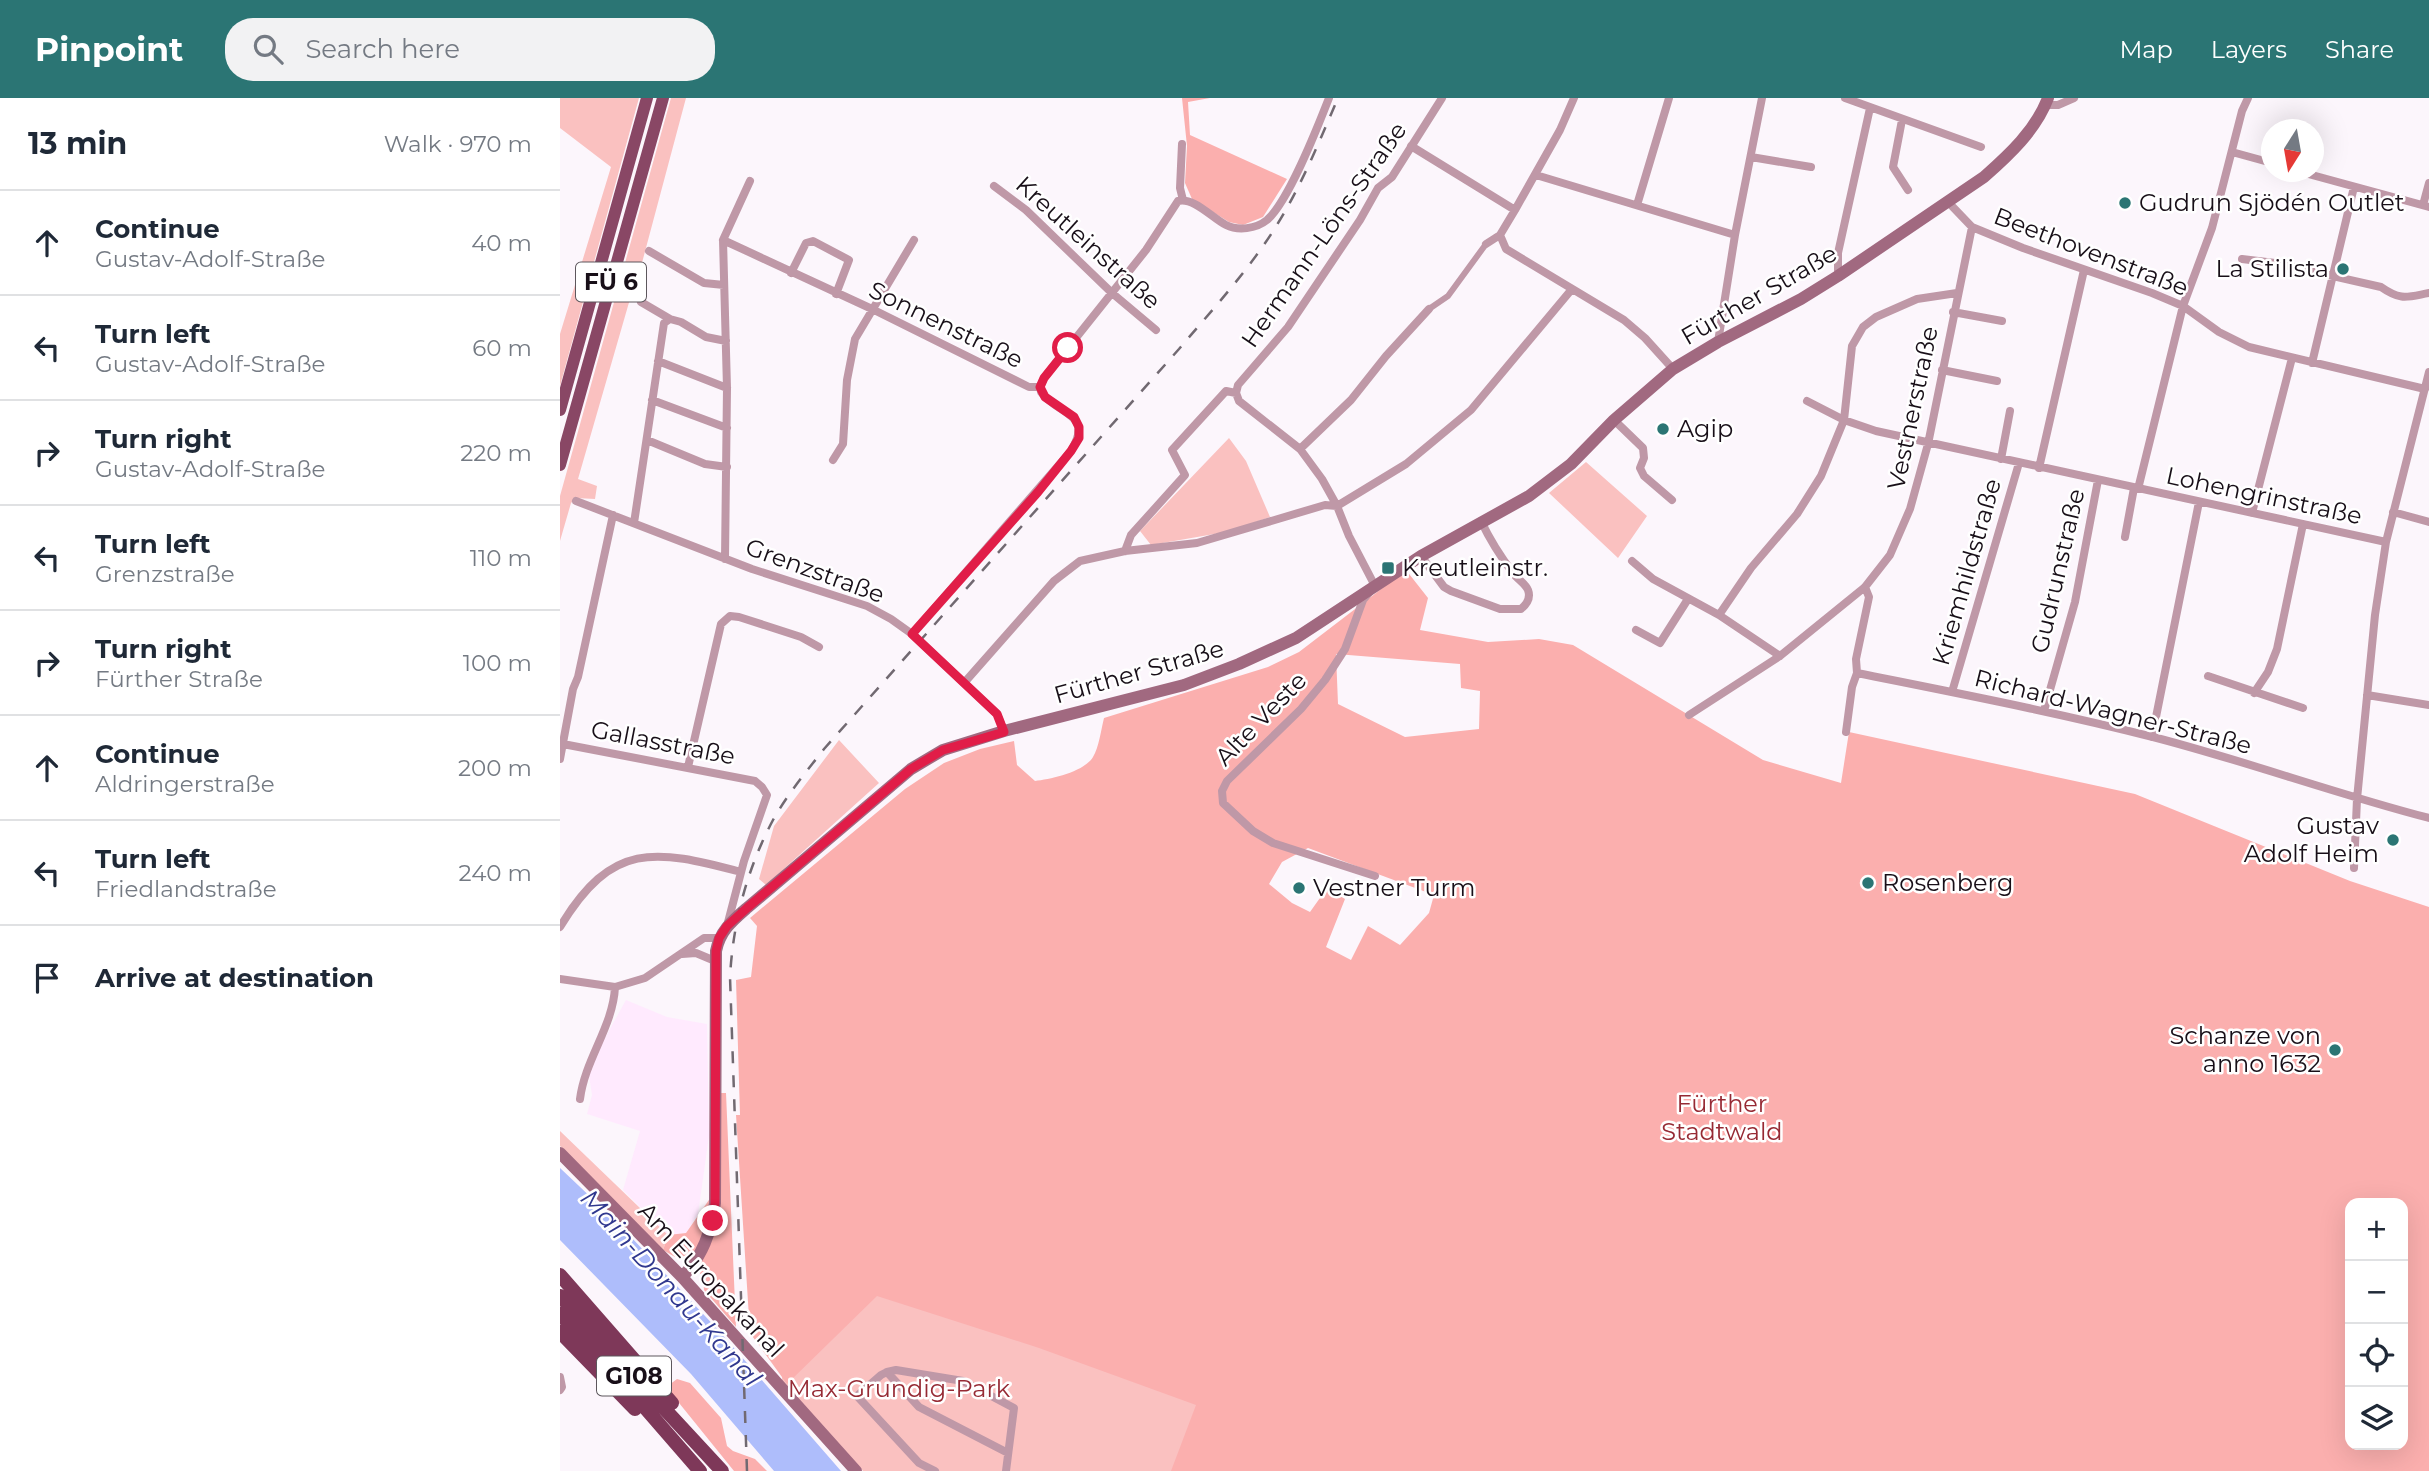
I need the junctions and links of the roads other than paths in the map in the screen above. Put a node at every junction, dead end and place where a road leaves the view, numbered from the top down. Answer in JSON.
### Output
{"nodes":[{"id":1,"x":647,"y":98,"type":"edge"},
{"id":2,"x":663,"y":98,"type":"edge"},
{"id":3,"x":1329,"y":98,"type":"edge"},
{"id":4,"x":1442,"y":98,"type":"edge"},
{"id":5,"x":1574,"y":98,"type":"edge"},
{"id":6,"x":1670,"y":98,"type":"edge"},
{"id":7,"x":1762,"y":98,"type":"edge"},
{"id":8,"x":1845,"y":98,"type":"edge"},
{"id":9,"x":2074,"y":98,"type":"edge"},
{"id":10,"x":2248,"y":98,"type":"edge"},
{"id":11,"x":2047,"y":101,"type":"edge"},
{"id":12,"x":1870,"y":107,"type":"junction"},
{"id":13,"x":1902,"y":120,"type":"junction"},
{"id":14,"x":1182,"y":144,"type":"dead end"},
{"id":15,"x":1412,"y":146,"type":"junction"},
{"id":16,"x":1981,"y":147,"type":"dead end"},
{"id":17,"x":2232,"y":152,"type":"junction"},
{"id":18,"x":1751,"y":157,"type":"junction"},
{"id":19,"x":2261,"y":160,"type":"edge"},
{"id":20,"x":1811,"y":167,"type":"dead end"},
{"id":21,"x":1536,"y":175,"type":"junction"},
{"id":22,"x":2324,"y":179,"type":"edge"},
{"id":23,"x":750,"y":181,"type":"dead end"},
{"id":24,"x":2429,"y":183,"type":"edge"},
{"id":25,"x":994,"y":186,"type":"dead end"},
{"id":26,"x":2354,"y":187,"type":"junction"},
{"id":27,"x":1908,"y":190,"type":"dead end"},
{"id":28,"x":1180,"y":201,"type":"junction"},
{"id":29,"x":1949,"y":203,"type":"junction"},
{"id":30,"x":1637,"y":205,"type":"junction"},
{"id":31,"x":2426,"y":206,"type":"edge"},
{"id":32,"x":1515,"y":210,"type":"junction"},
{"id":33,"x":1972,"y":227,"type":"junction"},
{"id":34,"x":1500,"y":235,"type":"junction"},
{"id":35,"x":1735,"y":235,"type":"junction"},
{"id":36,"x":723,"y":240,"type":"junction"},
{"id":37,"x":915,"y":240,"type":"dead end"},
{"id":38,"x":1486,"y":244,"type":"joint"},
{"id":39,"x":649,"y":251,"type":"dead end"},
{"id":40,"x":2242,"y":259,"type":"dead end"},
{"id":41,"x":2084,"y":270,"type":"junction"},
{"id":42,"x":790,"y":273,"type":"junction"},
{"id":43,"x":1838,"y":276,"type":"junction"},
{"id":44,"x":2334,"y":276,"type":"junction"},
{"id":45,"x":724,"y":285,"type":"junction"},
{"id":46,"x":1572,"y":289,"type":"junction"},
{"id":47,"x":1112,"y":293,"type":"junction"},
{"id":48,"x":1957,"y":293,"type":"junction"},
{"id":49,"x":2429,"y":293,"type":"edge"},
{"id":50,"x":836,"y":294,"type":"junction"},
{"id":51,"x":641,"y":302,"type":"dead end"},
{"id":52,"x":2183,"y":306,"type":"junction"},
{"id":53,"x":872,"y":309,"type":"junction"},
{"id":54,"x":1429,"y":309,"type":"joint"},
{"id":55,"x":1953,"y":312,"type":"junction"},
{"id":56,"x":670,"y":319,"type":"junction"},
{"id":57,"x":2002,"y":321,"type":"dead end"},
{"id":58,"x":1156,"y":330,"type":"dead end"},
{"id":59,"x":726,"y":341,"type":"junction"},
{"id":60,"x":1718,"y":342,"type":"junction"},
{"id":61,"x":2292,"y":358,"type":"junction"},
{"id":62,"x":658,"y":360,"type":"junction"},
{"id":63,"x":2312,"y":363,"type":"junction"},
{"id":64,"x":1672,"y":369,"type":"junction"},
{"id":65,"x":1942,"y":370,"type":"junction"},
{"id":66,"x":2429,"y":372,"type":"edge"},
{"id":67,"x":1997,"y":381,"type":"dead end"},
{"id":68,"x":1040,"y":387,"type":"junction"},
{"id":69,"x":727,"y":388,"type":"junction"},
{"id":70,"x":2424,"y":389,"type":"junction"},
{"id":71,"x":1236,"y":393,"type":"junction"},
{"id":72,"x":652,"y":400,"type":"junction"},
{"id":73,"x":1807,"y":401,"type":"dead end"},
{"id":74,"x":560,"y":410,"type":"edge"},
{"id":75,"x":2010,"y":411,"type":"dead end"},
{"id":76,"x":1614,"y":420,"type":"junction"},
{"id":77,"x":1844,"y":420,"type":"junction"},
{"id":78,"x":727,"y":428,"type":"junction"},
{"id":79,"x":647,"y":440,"type":"junction"},
{"id":80,"x":1928,"y":444,"type":"junction"},
{"id":81,"x":1300,"y":449,"type":"junction"},
{"id":82,"x":2000,"y":459,"type":"junction"},
{"id":83,"x":833,"y":460,"type":"dead end"},
{"id":84,"x":2019,"y":463,"type":"junction"},
{"id":85,"x":560,"y":465,"type":"edge"},
{"id":86,"x":727,"y":467,"type":"junction"},
{"id":87,"x":2039,"y":468,"type":"junction"},
{"id":88,"x":2098,"y":481,"type":"junction"},
{"id":89,"x":2136,"y":488,"type":"junction"},
{"id":90,"x":1672,"y":500,"type":"dead end"},
{"id":91,"x":576,"y":501,"type":"dead end"},
{"id":92,"x":2199,"y":502,"type":"junction"},
{"id":93,"x":1337,"y":506,"type":"junction"},
{"id":94,"x":2393,"y":512,"type":"junction"},
{"id":95,"x":2252,"y":513,"type":"junction"},
{"id":96,"x":613,"y":515,"type":"junction"},
{"id":97,"x":1480,"y":521,"type":"junction"},
{"id":98,"x":2429,"y":522,"type":"edge"},
{"id":99,"x":634,"y":523,"type":"junction"},
{"id":100,"x":2303,"y":524,"type":"junction"},
{"id":101,"x":2125,"y":537,"type":"dead end"},
{"id":102,"x":2386,"y":542,"type":"junction"},
{"id":103,"x":1125,"y":551,"type":"junction"},
{"id":104,"x":1421,"y":556,"type":"junction"},
{"id":105,"x":725,"y":559,"type":"junction"},
{"id":106,"x":1632,"y":561,"type":"dead end"},
{"id":107,"x":1375,"y":586,"type":"junction"},
{"id":108,"x":1865,"y":587,"type":"junction"},
{"id":109,"x":1688,"y":599,"type":"junction"},
{"id":110,"x":1719,"y":615,"type":"junction"},
{"id":111,"x":1636,"y":630,"type":"dead end"},
{"id":112,"x":912,"y":634,"type":"junction"},
{"id":113,"x":819,"y":647,"type":"dead end"},
{"id":114,"x":1780,"y":656,"type":"junction"},
{"id":115,"x":1857,"y":673,"type":"junction"},
{"id":116,"x":2208,"y":676,"type":"dead end"},
{"id":117,"x":964,"y":683,"type":"junction"},
{"id":118,"x":1952,"y":692,"type":"junction"},
{"id":119,"x":2254,"y":693,"type":"junction"},
{"id":120,"x":2367,"y":695,"type":"junction"},
{"id":121,"x":2429,"y":705,"type":"edge"},
{"id":122,"x":2302,"y":708,"type":"dead end"},
{"id":123,"x":2044,"y":711,"type":"junction"},
{"id":124,"x":1689,"y":715,"type":"dead end"},
{"id":125,"x":1004,"y":732,"type":"junction"},
{"id":126,"x":1846,"y":732,"type":"dead end"},
{"id":127,"x":2152,"y":737,"type":"junction"},
{"id":128,"x":563,"y":744,"type":"junction"},
{"id":129,"x":560,"y":759,"type":"edge"},
{"id":130,"x":688,"y":767,"type":"junction"},
{"id":131,"x":2357,"y":799,"type":"junction"},
{"id":132,"x":2429,"y":818,"type":"edge"},
{"id":133,"x":2354,"y":868,"type":"dead end"},
{"id":134,"x":741,"y":872,"type":"junction"},
{"id":135,"x":1375,"y":876,"type":"dead end"},
{"id":136,"x":727,"y":926,"type":"junction"},
{"id":137,"x":560,"y":927,"type":"edge"},
{"id":138,"x":719,"y":938,"type":"junction"},
{"id":139,"x":702,"y":939,"type":"junction"},
{"id":140,"x":700,"y":954,"type":"junction"},
{"id":141,"x":679,"y":955,"type":"junction"},
{"id":142,"x":715,"y":961,"type":"junction"},
{"id":143,"x":560,"y":979,"type":"edge"},
{"id":144,"x":615,"y":988,"type":"junction"},
{"id":145,"x":580,"y":1099,"type":"dead end"},
{"id":146,"x":560,"y":1153,"type":"edge"},
{"id":147,"x":560,"y":1275,"type":"edge"},
{"id":148,"x":682,"y":1277,"type":"junction"},
{"id":149,"x":560,"y":1296,"type":"edge"},
{"id":150,"x":560,"y":1314,"type":"edge"},
{"id":151,"x":560,"y":1332,"type":"edge"},
{"id":152,"x":887,"y":1373,"type":"junction"},
{"id":153,"x":560,"y":1377,"type":"edge"},
{"id":154,"x":560,"y":1390,"type":"edge"},
{"id":155,"x":1008,"y":1453,"type":"junction"},
{"id":156,"x":708,"y":1455,"type":"junction"},
{"id":157,"x":688,"y":1456,"type":"junction"},
{"id":158,"x":700,"y":1471,"type":"edge"},
{"id":159,"x":722,"y":1471,"type":"edge"},
{"id":160,"x":856,"y":1471,"type":"edge"},
{"id":161,"x":935,"y":1471,"type":"edge"},
{"id":162,"x":1006,"y":1471,"type":"edge"}],
"edges":[{"from":1,"to":74,"type":"main road","number":"FÜ 6"},
{"from":2,"to":85,"type":"main road","number":"FÜ 6"},
{"from":3,"to":28,"type":"street"},
{"from":4,"to":15,"type":"street","name":"Hermann-Löns-Straße"},
{"from":5,"to":21,"type":"street"},
{"from":6,"to":30,"type":"street"},
{"from":7,"to":18,"type":"street"},
{"from":8,"to":12,"type":"street"},
{"from":9,"to":11,"type":"street"},
{"from":10,"to":17,"type":"street"},
{"from":11,"to":29,"type":"main road","name":"Fürther Straße"},
{"from":12,"to":13,"type":"street"},
{"from":12,"to":43,"type":"street"},
{"from":13,"to":16,"type":"street"},
{"from":13,"to":27,"type":"street"},
{"from":14,"to":28,"type":"street"},
{"from":15,"to":32,"type":"street"},
{"from":15,"to":71,"type":"street","name":"Hermann-Löns-Straße"},
{"from":17,"to":19,"type":"street"},
{"from":17,"to":52,"type":"street"},
{"from":18,"to":20,"type":"street"},
{"from":18,"to":35,"type":"street"},
{"from":21,"to":30,"type":"street"},
{"from":21,"to":32,"type":"street"},
{"from":22,"to":26,"type":"street"},
{"from":23,"to":36,"type":"street"},
{"from":24,"to":31,"type":"street"},
{"from":25,"to":47,"type":"street","name":"Kreutleinstraße"},
{"from":26,"to":31,"type":"street"},
{"from":26,"to":44,"type":"street"},
{"from":28,"to":47,"type":"street"},
{"from":29,"to":33,"type":"street","name":"Beethovenstraße"},
{"from":29,"to":43,"type":"main road","name":"Fürther Straße"},
{"from":30,"to":35,"type":"street"},
{"from":32,"to":34,"type":"street"},
{"from":33,"to":41,"type":"street","name":"Beethovenstraße"},
{"from":33,"to":48,"type":"street","name":"Vestnerstraße"},
{"from":34,"to":38,"type":"street"},
{"from":34,"to":46,"type":"street"},
{"from":35,"to":60,"type":"street"},
{"from":36,"to":42,"type":"street","name":"Sonnenstraße"},
{"from":36,"to":45,"type":"street"},
{"from":37,"to":53,"type":"street"},
{"from":38,"to":54,"type":"street"},
{"from":39,"to":45,"type":"street"},
{"from":40,"to":44,"type":"street"},
{"from":41,"to":52,"type":"street","name":"Beethovenstraße"},
{"from":41,"to":87,"type":"street"},
{"from":42,"to":50,"type":"street","name":"Sonnenstraße"},
{"from":42,"to":50,"type":"street","name":"Sonnenstraße"},
{"from":43,"to":60,"type":"main road","name":"Fürther Straße"},
{"from":44,"to":49,"type":"street"},
{"from":44,"to":63,"type":"street"},
{"from":45,"to":59,"type":"street"},
{"from":46,"to":64,"type":"street"},
{"from":46,"to":93,"type":"street"},
{"from":47,"to":58,"type":"street","name":"Kreutleinstraße"},
{"from":47,"to":68,"type":"street"},
{"from":48,"to":55,"type":"street","name":"Vestnerstraße"},
{"from":48,"to":77,"type":"street"},
{"from":50,"to":53,"type":"street","name":"Sonnenstraße"},
{"from":51,"to":56,"type":"street"},
{"from":52,"to":61,"type":"street","name":"Beethovenstraße"},
{"from":52,"to":89,"type":"street"},
{"from":53,"to":68,"type":"street","name":"Sonnenstraße"},
{"from":53,"to":83,"type":"street"},
{"from":54,"to":81,"type":"street"},
{"from":55,"to":57,"type":"street"},
{"from":55,"to":65,"type":"street","name":"Vestnerstraße"},
{"from":56,"to":59,"type":"street"},
{"from":56,"to":62,"type":"street"},
{"from":59,"to":69,"type":"street"},
{"from":60,"to":64,"type":"main road","name":"Fürther Straße"},
{"from":61,"to":63,"type":"street","name":"Beethovenstraße"},
{"from":61,"to":95,"type":"street"},
{"from":62,"to":69,"type":"street"},
{"from":62,"to":72,"type":"street"},
{"from":63,"to":70,"type":"street","name":"Beethovenstraße"},
{"from":64,"to":76,"type":"main road","name":"Fürther Straße"},
{"from":65,"to":67,"type":"street"},
{"from":65,"to":80,"type":"street","name":"Vestnerstraße"},
{"from":66,"to":70,"type":"street"},
{"from":68,"to":112,"type":"street"},
{"from":69,"to":78,"type":"street"},
{"from":70,"to":94,"type":"street"},
{"from":71,"to":81,"type":"street"},
{"from":71,"to":103,"type":"street"},
{"from":72,"to":78,"type":"street"},
{"from":72,"to":79,"type":"street"},
{"from":73,"to":77,"type":"street","name":"Lohengrinstraße"},
{"from":75,"to":82,"type":"street"},
{"from":76,"to":90,"type":"street"},
{"from":76,"to":97,"type":"main road","name":"Fürther Straße"},
{"from":77,"to":80,"type":"street","name":"Lohengrinstraße"},
{"from":77,"to":110,"type":"street"},
{"from":78,"to":86,"type":"street"},
{"from":79,"to":86,"type":"street"},
{"from":79,"to":99,"type":"street"},
{"from":80,"to":82,"type":"street","name":"Lohengrinstraße"},
{"from":80,"to":108,"type":"street","name":"Vestnerstraße"},
{"from":81,"to":93,"type":"street"},
{"from":82,"to":84,"type":"street","name":"Lohengrinstraße"},
{"from":84,"to":87,"type":"street","name":"Lohengrinstraße"},
{"from":84,"to":118,"type":"street","name":"Kriemhildstraße"},
{"from":86,"to":105,"type":"street"},
{"from":87,"to":88,"type":"street","name":"Lohengrinstraße"},
{"from":88,"to":89,"type":"street","name":"Lohengrinstraße"},
{"from":88,"to":123,"type":"street","name":"Gudrunstraße"},
{"from":89,"to":92,"type":"street","name":"Lohengrinstraße"},
{"from":89,"to":101,"type":"street","name":"Lohengrinstraße"},
{"from":91,"to":96,"type":"street","name":"Grenzstraße"},
{"from":92,"to":95,"type":"street","name":"Lohengrinstraße"},
{"from":92,"to":127,"type":"street"},
{"from":93,"to":103,"type":"street"},
{"from":93,"to":107,"type":"street"},
{"from":94,"to":98,"type":"street"},
{"from":94,"to":102,"type":"street"},
{"from":95,"to":100,"type":"street","name":"Lohengrinstraße"},
{"from":96,"to":99,"type":"street","name":"Grenzstraße"},
{"from":96,"to":128,"type":"street","name":"Gallasstraße"},
{"from":97,"to":104,"type":"main road","name":"Fürther Straße"},
{"from":97,"to":104,"type":"street"},
{"from":99,"to":105,"type":"street","name":"Grenzstraße"},
{"from":100,"to":102,"type":"street","name":"Lohengrinstraße"},
{"from":100,"to":119,"type":"street"},
{"from":102,"to":120,"type":"street"},
{"from":103,"to":117,"type":"street"},
{"from":104,"to":107,"type":"main road","name":"Fürther Straße"},
{"from":105,"to":112,"type":"street","name":"Grenzstraße"},
{"from":106,"to":109,"type":"street"},
{"from":107,"to":125,"type":"main road","name":"Fürther Straße"},
{"from":107,"to":135,"type":"street","name":"Alte Veste"},
{"from":108,"to":114,"type":"street","name":"Vestnerstraße"},
{"from":108,"to":115,"type":"street"},
{"from":109,"to":110,"type":"street"},
{"from":109,"to":111,"type":"street"},
{"from":110,"to":114,"type":"street"},
{"from":112,"to":117,"type":"street","name":"Grenzstraße"},
{"from":113,"to":130,"type":"street"},
{"from":114,"to":124,"type":"street","name":"Vestnerstraße"},
{"from":115,"to":118,"type":"street","name":"Richard-Wagner-Straße"},
{"from":115,"to":126,"type":"street"},
{"from":116,"to":119,"type":"street"},
{"from":117,"to":125,"type":"street","name":"Grenzstraße"},
{"from":118,"to":123,"type":"street","name":"Richard-Wagner-Straße"},
{"from":119,"to":122,"type":"street"},
{"from":120,"to":121,"type":"street"},
{"from":120,"to":131,"type":"street"},
{"from":123,"to":127,"type":"street","name":"Richard-Wagner-Straße"},
{"from":125,"to":136,"type":"main road","name":"Fürther Straße"},
{"from":127,"to":131,"type":"street","name":"Richard-Wagner-Straße"},
{"from":128,"to":129,"type":"street","name":"Gallasstraße"},
{"from":128,"to":130,"type":"street","name":"Gallasstraße"},
{"from":130,"to":134,"type":"street","name":"Gallasstraße"},
{"from":131,"to":132,"type":"street","name":"Richard-Wagner-Straße"},
{"from":131,"to":133,"type":"street"},
{"from":134,"to":136,"type":"street"},
{"from":134,"to":137,"type":"street"},
{"from":136,"to":138,"type":"main road","name":"Fürther Straße"},
{"from":138,"to":139,"type":"street"},
{"from":138,"to":142,"type":"main road"},
{"from":139,"to":140,"type":"street"},
{"from":139,"to":141,"type":"street"},
{"from":140,"to":141,"type":"street"},
{"from":140,"to":142,"type":"street"},
{"from":141,"to":144,"type":"street"},
{"from":142,"to":148,"type":"main road"},
{"from":143,"to":144,"type":"street"},
{"from":144,"to":145,"type":"street"},
{"from":146,"to":148,"type":"main road","name":"Am Europakanal"},
{"from":147,"to":156,"type":"highway"},
{"from":148,"to":160,"type":"main road","name":"Am Europakanal"},
{"from":149,"to":156,"type":"highway","number":"G108"},
{"from":150,"to":157,"type":"highway","number":"G108"},
{"from":151,"to":157,"type":"highway"},
{"from":152,"to":155,"type":"street"},
{"from":152,"to":155,"type":"street"},
{"from":152,"to":161,"type":"street"},
{"from":153,"to":154,"type":"street"},
{"from":155,"to":162,"type":"street"},
{"from":156,"to":159,"type":"highway","number":"G108"},
{"from":157,"to":158,"type":"highway","number":"G108"}]}
